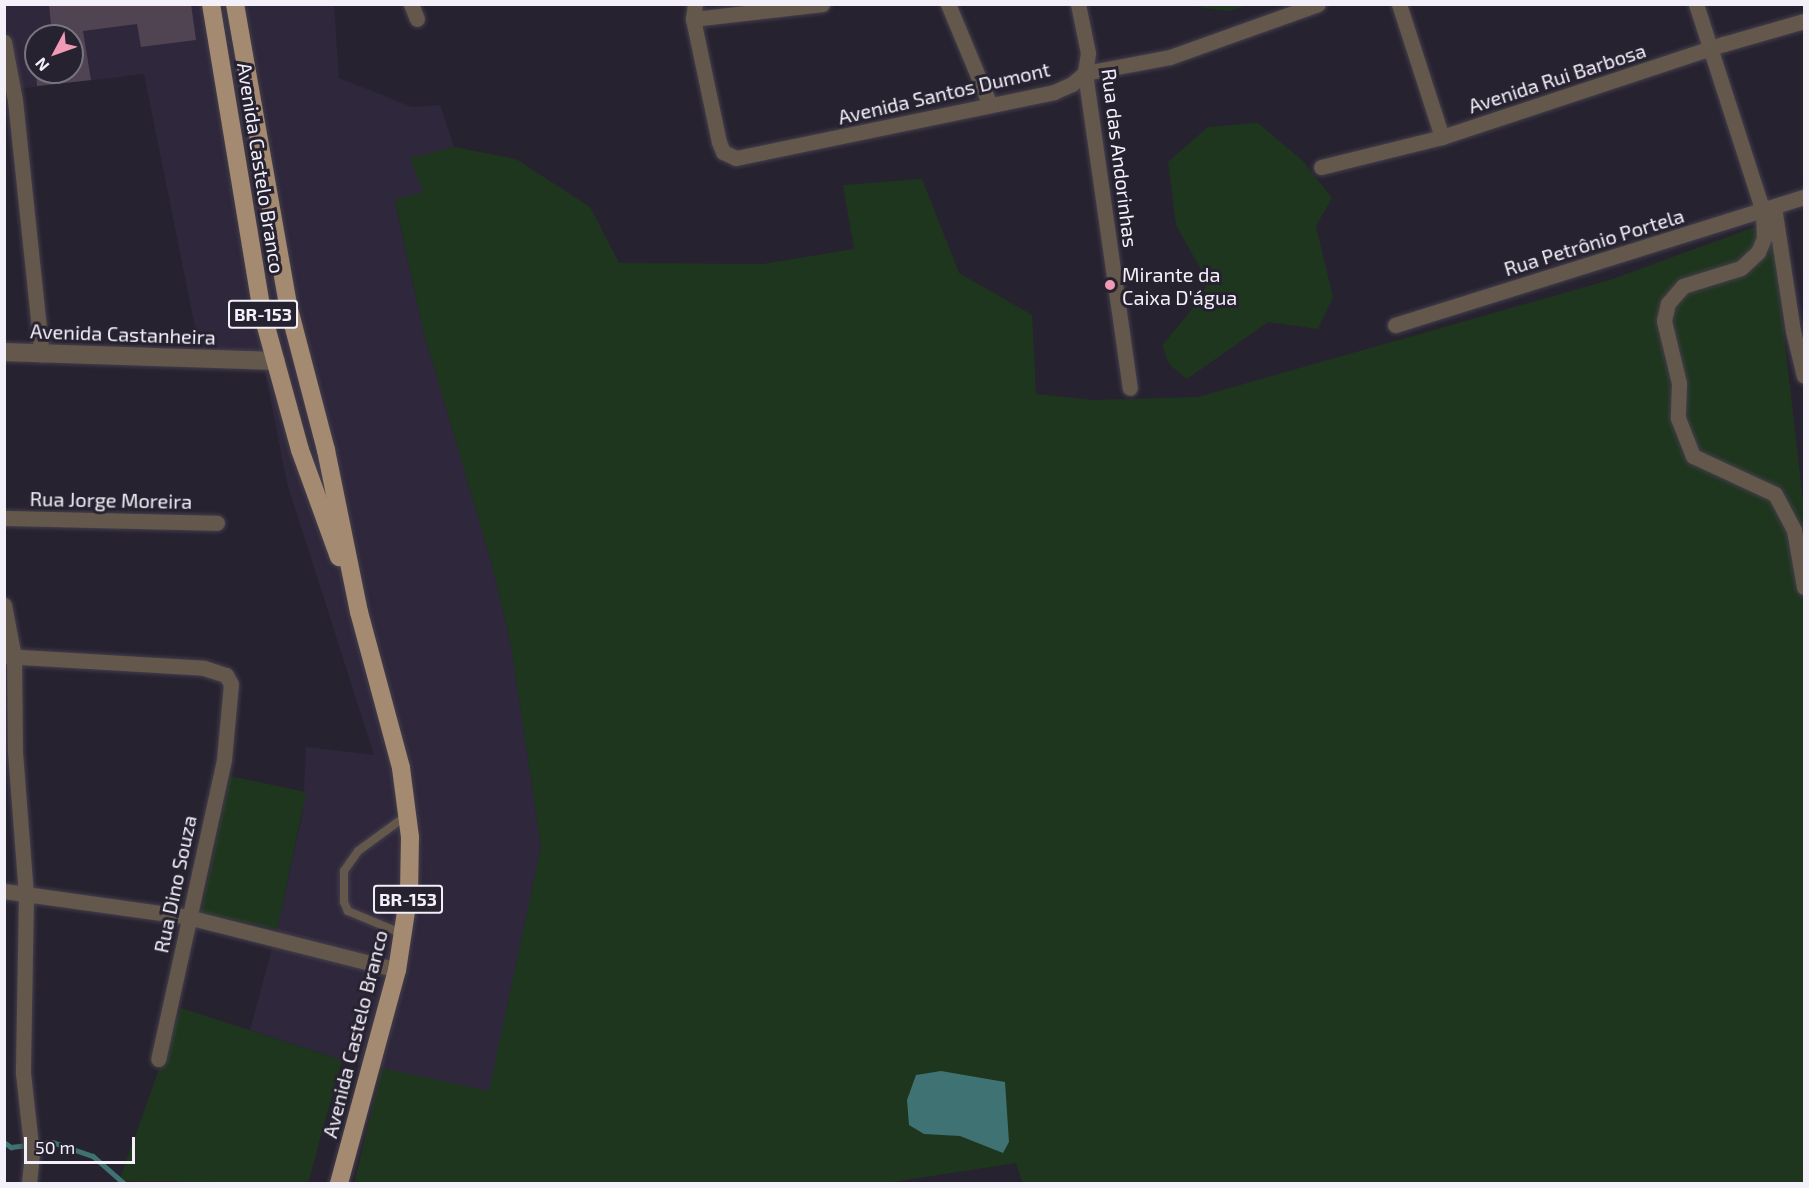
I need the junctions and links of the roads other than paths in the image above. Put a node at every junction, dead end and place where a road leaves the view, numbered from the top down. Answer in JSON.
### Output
{"nodes":[{"id":1,"x":211,"y":4,"type":"edge"},
{"id":2,"x":235,"y":4,"type":"edge"},
{"id":3,"x":822,"y":4,"type":"edge"},
{"id":4,"x":948,"y":4,"type":"edge"},
{"id":5,"x":1078,"y":4,"type":"edge"},
{"id":6,"x":1318,"y":4,"type":"edge"},
{"id":7,"x":1399,"y":4,"type":"edge"},
{"id":8,"x":1696,"y":4,"type":"edge"},
{"id":9,"x":694,"y":12,"type":"edge"},
{"id":10,"x":1804,"y":21,"type":"edge"},
{"id":11,"x":4,"y":42,"type":"edge"},
{"id":12,"x":1711,"y":51,"type":"junction"},
{"id":13,"x":1085,"y":73,"type":"junction"},
{"id":14,"x":990,"y":105,"type":"junction"},
{"id":15,"x":1442,"y":137,"type":"junction"},
{"id":16,"x":1320,"y":167,"type":"dead end"},
{"id":17,"x":1804,"y":197,"type":"edge"},
{"id":18,"x":1769,"y":209,"type":"junction"},
{"id":19,"x":1395,"y":325,"type":"dead end"},
{"id":20,"x":1800,"y":340,"type":"edge"},
{"id":21,"x":4,"y":352,"type":"edge"},
{"id":22,"x":42,"y":355,"type":"junction"},
{"id":23,"x":276,"y":361,"type":"junction"},
{"id":24,"x":1804,"y":376,"type":"edge"},
{"id":25,"x":1130,"y":388,"type":"dead end"},
{"id":26,"x":4,"y":518,"type":"edge"},
{"id":27,"x":217,"y":524,"type":"dead end"},
{"id":28,"x":1804,"y":587,"type":"edge"},
{"id":29,"x":4,"y":605,"type":"edge"},
{"id":30,"x":359,"y":612,"type":"junction"},
{"id":31,"x":9,"y":656,"type":"edge"},
{"id":32,"x":408,"y":815,"type":"junction"},
{"id":33,"x":4,"y":891,"type":"edge"},
{"id":34,"x":26,"y":895,"type":"junction"},
{"id":35,"x":188,"y":917,"type":"junction"},
{"id":36,"x":404,"y":934,"type":"junction"},
{"id":37,"x":397,"y":970,"type":"junction"},
{"id":38,"x":158,"y":1059,"type":"dead end"},
{"id":39,"x":29,"y":1184,"type":"edge"},
{"id":40,"x":339,"y":1184,"type":"edge"}],
"edges":[{"from":1,"to":23,"type":"main road","name":"Avenida Castelo Branco","number":"BR-153"},
{"from":2,"to":30,"type":"main road","name":"Avenida Castelo Branco","number":"BR-153"},
{"from":3,"to":9,"type":"street"},
{"from":4,"to":14,"type":"street"},
{"from":5,"to":13,"type":"street","name":"Rua das Andorinhas"},
{"from":6,"to":13,"type":"street","name":"Avenida Santos Dumont"},
{"from":7,"to":15,"type":"street"},
{"from":8,"to":12,"type":"street"},
{"from":9,"to":14,"type":"street","name":"Avenida Santos Dumont"},
{"from":10,"to":12,"type":"street","name":"Avenida Rui Barbosa"},
{"from":11,"to":22,"type":"street"},
{"from":12,"to":15,"type":"street","name":"Avenida Rui Barbosa"},
{"from":12,"to":18,"type":"street"},
{"from":13,"to":14,"type":"street","name":"Avenida Santos Dumont"},
{"from":13,"to":25,"type":"street","name":"Rua das Andorinhas"},
{"from":15,"to":16,"type":"street","name":"Avenida Rui Barbosa"},
{"from":17,"to":18,"type":"street","name":"Rua Petrônio Portela"},
{"from":18,"to":19,"type":"street","name":"Rua Petrônio Portela"},
{"from":18,"to":20,"type":"street"},
{"from":18,"to":28,"type":"street"},
{"from":20,"to":24,"type":"street"},
{"from":21,"to":22,"type":"street","name":"Avenida Castanheira"},
{"from":22,"to":23,"type":"street","name":"Avenida Castanheira"},
{"from":23,"to":30,"type":"main road","name":"Avenida Castelo Branco","number":"BR-153"},
{"from":26,"to":27,"type":"street","name":"Rua Jorge Moreira"},
{"from":29,"to":31,"type":"street"},
{"from":30,"to":32,"type":"main road","name":"Avenida Castelo Branco","number":"BR-153"},
{"from":31,"to":34,"type":"street"},
{"from":31,"to":35,"type":"street","name":"Rua Dino Souza"},
{"from":32,"to":36,"type":"main road","name":"Avenida Castelo Branco","number":"BR-153"},
{"from":32,"to":36,"type":"lane"},
{"from":33,"to":34,"type":"street"},
{"from":34,"to":35,"type":"street"},
{"from":34,"to":39,"type":"street"},
{"from":35,"to":37,"type":"street"},
{"from":35,"to":38,"type":"street","name":"Rua Dino Souza"},
{"from":36,"to":37,"type":"main road","name":"Avenida Castelo Branco","number":"BR-153"},
{"from":37,"to":40,"type":"main road","name":"Avenida Castelo Branco","number":"BR-153"}]}
